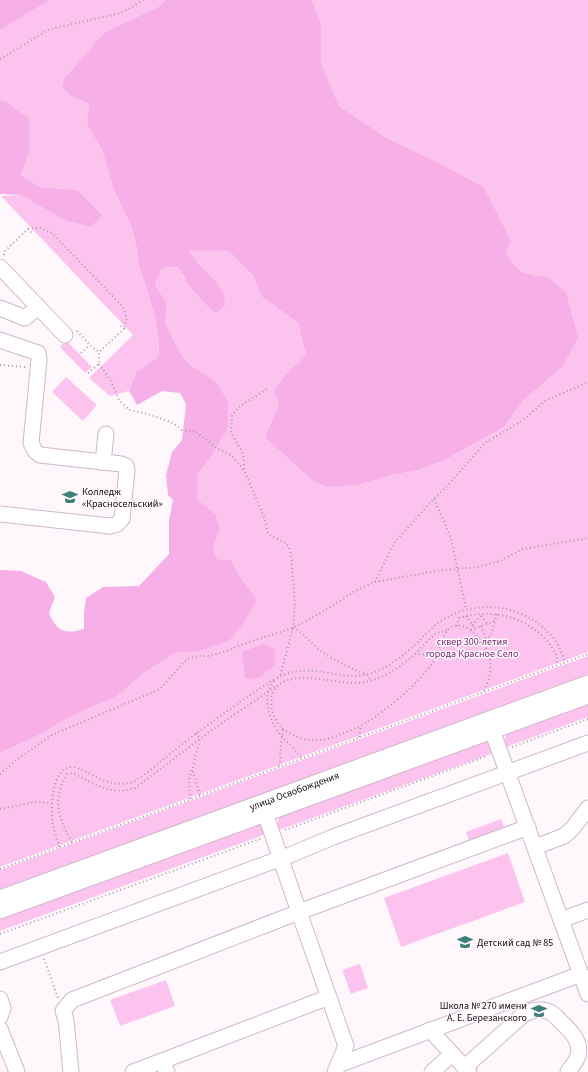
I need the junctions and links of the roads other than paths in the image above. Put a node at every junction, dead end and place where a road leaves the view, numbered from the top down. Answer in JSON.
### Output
{"nodes":[{"id":1,"x":2,"y":262,"type":"edge"},
{"id":2,"x":38,"y":307,"type":"junction"},
{"id":3,"x":0,"y":308,"type":"edge"},
{"id":4,"x":69,"y":331,"type":"road end"},
{"id":5,"x":0,"y":340,"type":"edge"},
{"id":6,"x":106,"y":434,"type":"dead end"},
{"id":7,"x":103,"y":462,"type":"junction"},
{"id":8,"x":0,"y":514,"type":"edge"},
{"id":9,"x":588,"y":683,"type":"edge"},
{"id":10,"x":588,"y":696,"type":"edge"},
{"id":11,"x":490,"y":725,"type":"junction"},
{"id":12,"x":588,"y":744,"type":"edge"},
{"id":13,"x":508,"y":773,"type":"junction"},
{"id":14,"x":264,"y":808,"type":"junction"},
{"id":15,"x":588,"y":808,"type":"edge"},
{"id":16,"x":528,"y":827,"type":"junction"},
{"id":17,"x":535,"y":847,"type":"junction"},
{"id":18,"x":281,"y":858,"type":"junction"},
{"id":19,"x":0,"y":898,"type":"edge"},
{"id":20,"x":588,"y":910,"type":"edge"},
{"id":21,"x":0,"y":911,"type":"edge"},
{"id":22,"x":299,"y":912,"type":"junction"},
{"id":23,"x":561,"y":920,"type":"junction"},
{"id":24,"x":0,"y":962,"type":"edge"},
{"id":25,"x":581,"y":974,"type":"junction"},
{"id":26,"x":588,"y":994,"type":"edge"},
{"id":27,"x":329,"y":997,"type":"junction"},
{"id":28,"x":0,"y":1000,"type":"edge"},
{"id":29,"x":0,"y":1017,"type":"edge"},
{"id":30,"x":0,"y":1029,"type":"edge"},
{"id":31,"x":430,"y":1030,"type":"junction"},
{"id":32,"x":452,"y":1054,"type":"junction"},
{"id":33,"x":165,"y":1066,"type":"edge"},
{"id":34,"x":336,"y":1068,"type":"edge"},
{"id":35,"x":467,"y":1069,"type":"edge"},
{"id":36,"x":16,"y":1072,"type":"edge"},
{"id":37,"x":71,"y":1072,"type":"edge"},
{"id":38,"x":133,"y":1072,"type":"edge"},
{"id":39,"x":432,"y":1072,"type":"edge"},
{"id":40,"x":568,"y":1072,"type":"edge"}],
"edges":[{"from":1,"to":2,"type":"street"},
{"from":2,"to":3,"type":"street"},
{"from":2,"to":4,"type":"street"},
{"from":5,"to":7,"type":"street"},
{"from":6,"to":7,"type":"street"},
{"from":7,"to":8,"type":"street"},
{"from":9,"to":11,"type":"street","name":"улица Освобождения"},
{"from":10,"to":11,"type":"street","name":"улица Освобождения"},
{"from":11,"to":13,"type":"street"},
{"from":11,"to":14,"type":"street","name":"улица Освобождения"},
{"from":12,"to":13,"type":"street"},
{"from":13,"to":16,"type":"street"},
{"from":13,"to":18,"type":"street"},
{"from":14,"to":18,"type":"street"},
{"from":14,"to":19,"type":"street","name":"улица Освобождения"},
{"from":14,"to":21,"type":"street","name":"улица Освобождения"},
{"from":15,"to":17,"type":"street"},
{"from":16,"to":17,"type":"street"},
{"from":16,"to":22,"type":"street"},
{"from":17,"to":23,"type":"street"},
{"from":18,"to":22,"type":"street"},
{"from":18,"to":24,"type":"street"},
{"from":20,"to":23,"type":"street"},
{"from":22,"to":27,"type":"street"},
{"from":22,"to":37,"type":"street"},
{"from":23,"to":25,"type":"street"},
{"from":25,"to":26,"type":"street"},
{"from":25,"to":31,"type":"street"},
{"from":27,"to":33,"type":"street"},
{"from":27,"to":34,"type":"street"},
{"from":28,"to":29,"type":"street"},
{"from":30,"to":36,"type":"street"},
{"from":31,"to":32,"type":"street"},
{"from":31,"to":34,"type":"street"},
{"from":32,"to":35,"type":"street"},
{"from":32,"to":39,"type":"street"},
{"from":33,"to":38,"type":"street"},
{"from":35,"to":40,"type":"street"}]}
